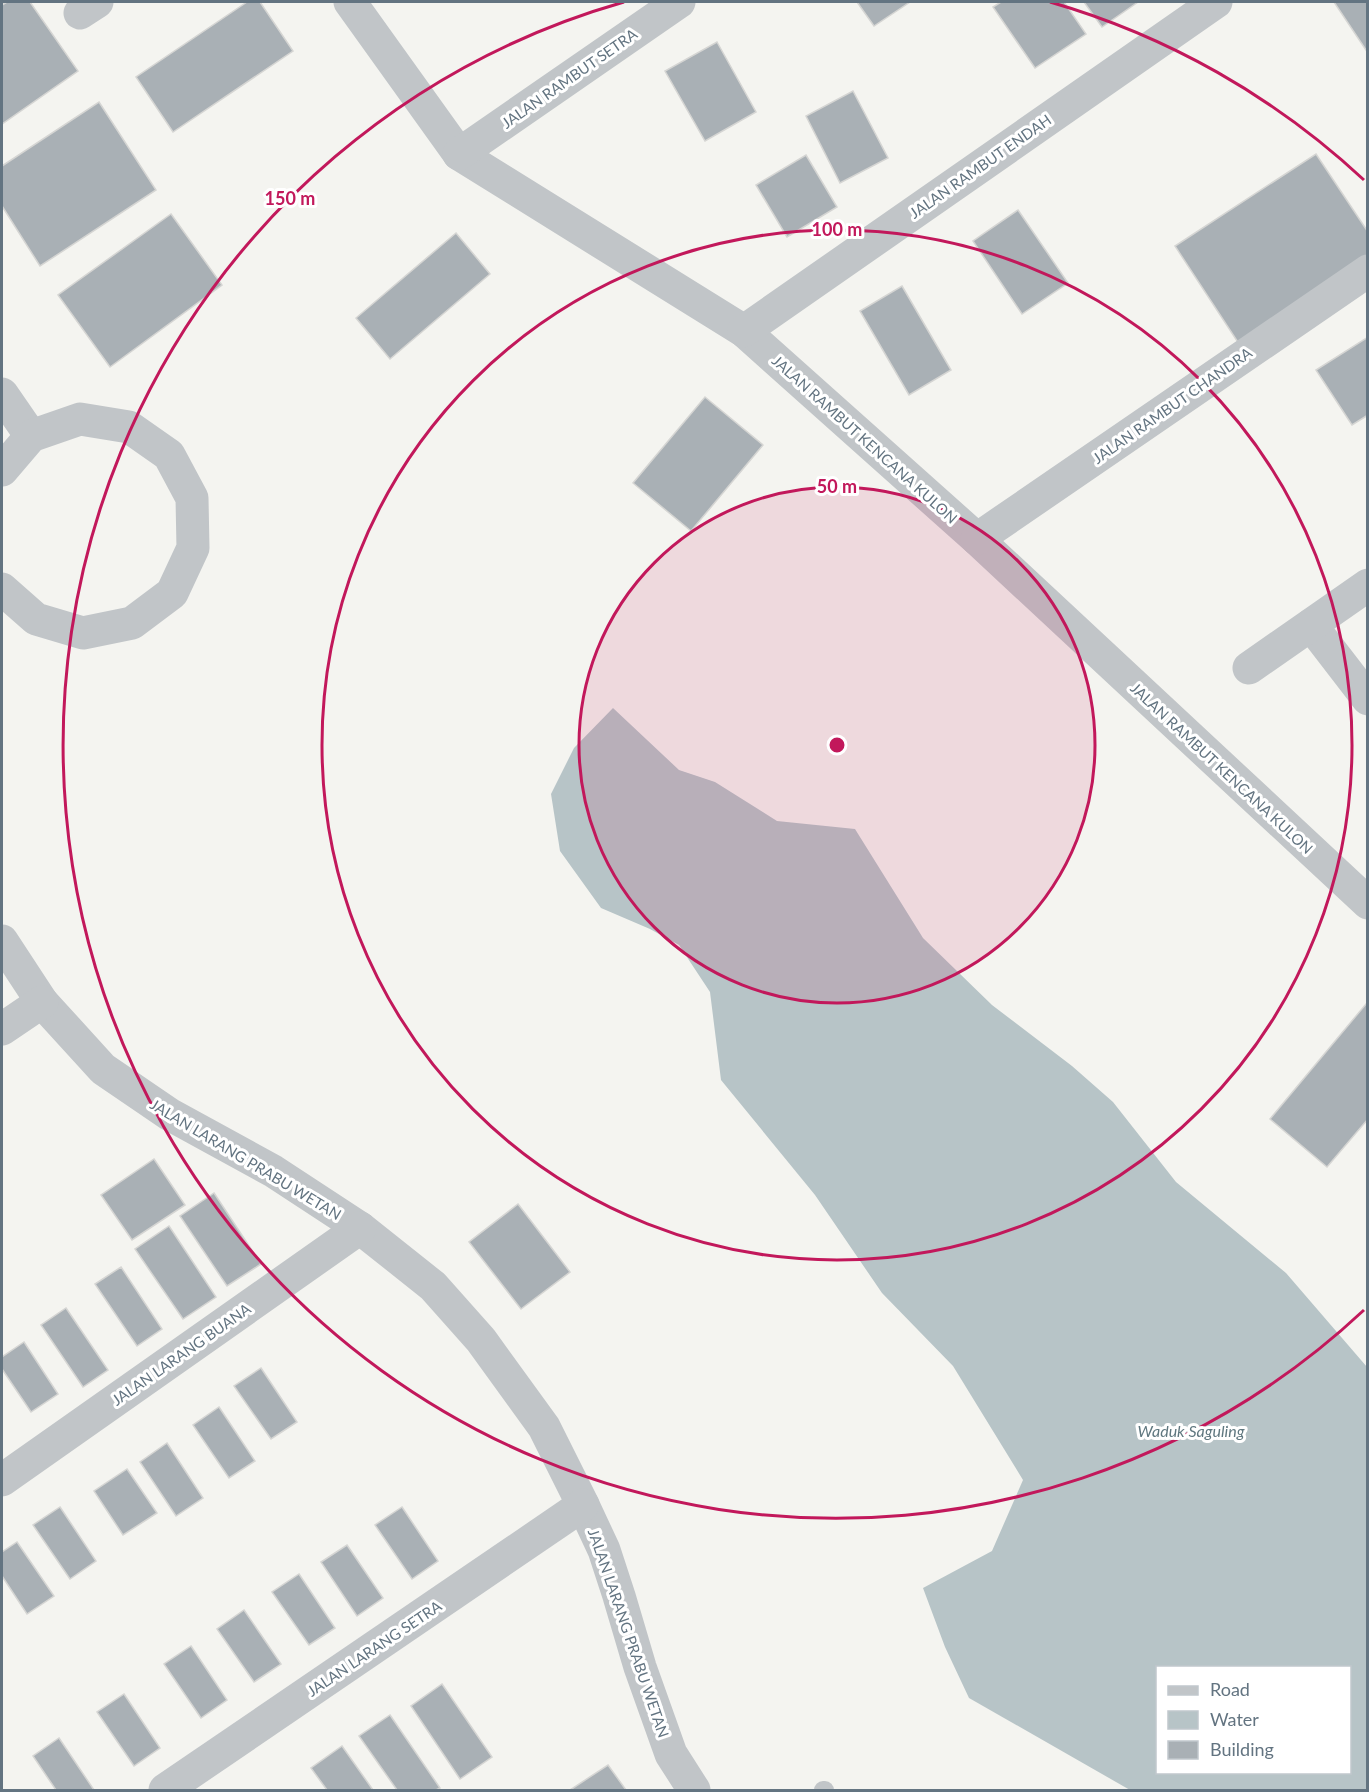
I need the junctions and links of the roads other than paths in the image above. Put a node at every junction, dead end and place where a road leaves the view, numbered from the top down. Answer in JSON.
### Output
{"nodes":[{"id":1,"x":350,"y":2,"type":"edge"},
{"id":2,"x":678,"y":2,"type":"edge"},
{"id":3,"x":1216,"y":2,"type":"edge"},
{"id":4,"x":459,"y":154,"type":"junction"},
{"id":5,"x":1368,"y":271,"type":"edge"},
{"id":6,"x":744,"y":331,"type":"junction"},
{"id":7,"x":2,"y":394,"type":"edge"},
{"id":8,"x":31,"y":436,"type":"junction"},
{"id":9,"x":2,"y":470,"type":"edge"},
{"id":10,"x":977,"y":539,"type":"junction"},
{"id":11,"x":1368,"y":585,"type":"edge"},
{"id":12,"x":2,"y":589,"type":"edge"},
{"id":13,"x":1311,"y":625,"type":"junction"},
{"id":14,"x":1248,"y":668,"type":"dead end"},
{"id":15,"x":1368,"y":699,"type":"edge"},
{"id":16,"x":1368,"y":903,"type":"edge"},
{"id":17,"x":2,"y":941,"type":"edge"},
{"id":18,"x":42,"y":1002,"type":"junction"},
{"id":19,"x":2,"y":1029,"type":"edge"},
{"id":20,"x":360,"y":1228,"type":"junction"},
{"id":21,"x":2,"y":1480,"type":"edge"},
{"id":22,"x":583,"y":1505,"type":"junction"},
{"id":23,"x":165,"y":1791,"type":"edge"},
{"id":24,"x":694,"y":1791,"type":"edge"}],
"edges":[{"from":1,"to":4,"type":"street","name":"JALAN RAMBUT KENCANA KULON"},
{"from":2,"to":4,"type":"street","name":"JALAN RAMBUT SETRA"},
{"from":3,"to":6,"type":"street","name":"JALAN RAMBUT ENDAH"},
{"from":4,"to":6,"type":"street","name":"JALAN RAMBUT KENCANA KULON"},
{"from":5,"to":10,"type":"street","name":"JALAN RAMBUT CHANDRA"},
{"from":6,"to":10,"type":"street","name":"JALAN RAMBUT KENCANA KULON"},
{"from":7,"to":8,"type":"street"},
{"from":8,"to":9,"type":"street"},
{"from":8,"to":12,"type":"street"},
{"from":10,"to":16,"type":"street","name":"JALAN RAMBUT KENCANA KULON"},
{"from":11,"to":13,"type":"street"},
{"from":13,"to":14,"type":"street"},
{"from":13,"to":15,"type":"street"},
{"from":17,"to":18,"type":"street","name":"JALAN LARANG PRABU WETAN"},
{"from":18,"to":19,"type":"street"},
{"from":18,"to":20,"type":"street","name":"JALAN LARANG PRABU WETAN"},
{"from":20,"to":21,"type":"street","name":"JALAN LARANG BUANA"},
{"from":20,"to":22,"type":"street","name":"JALAN LARANG PRABU WETAN"},
{"from":22,"to":23,"type":"street","name":"JALAN LARANG SETRA"},
{"from":22,"to":24,"type":"street","name":"JALAN LARANG PRABU WETAN"}]}
